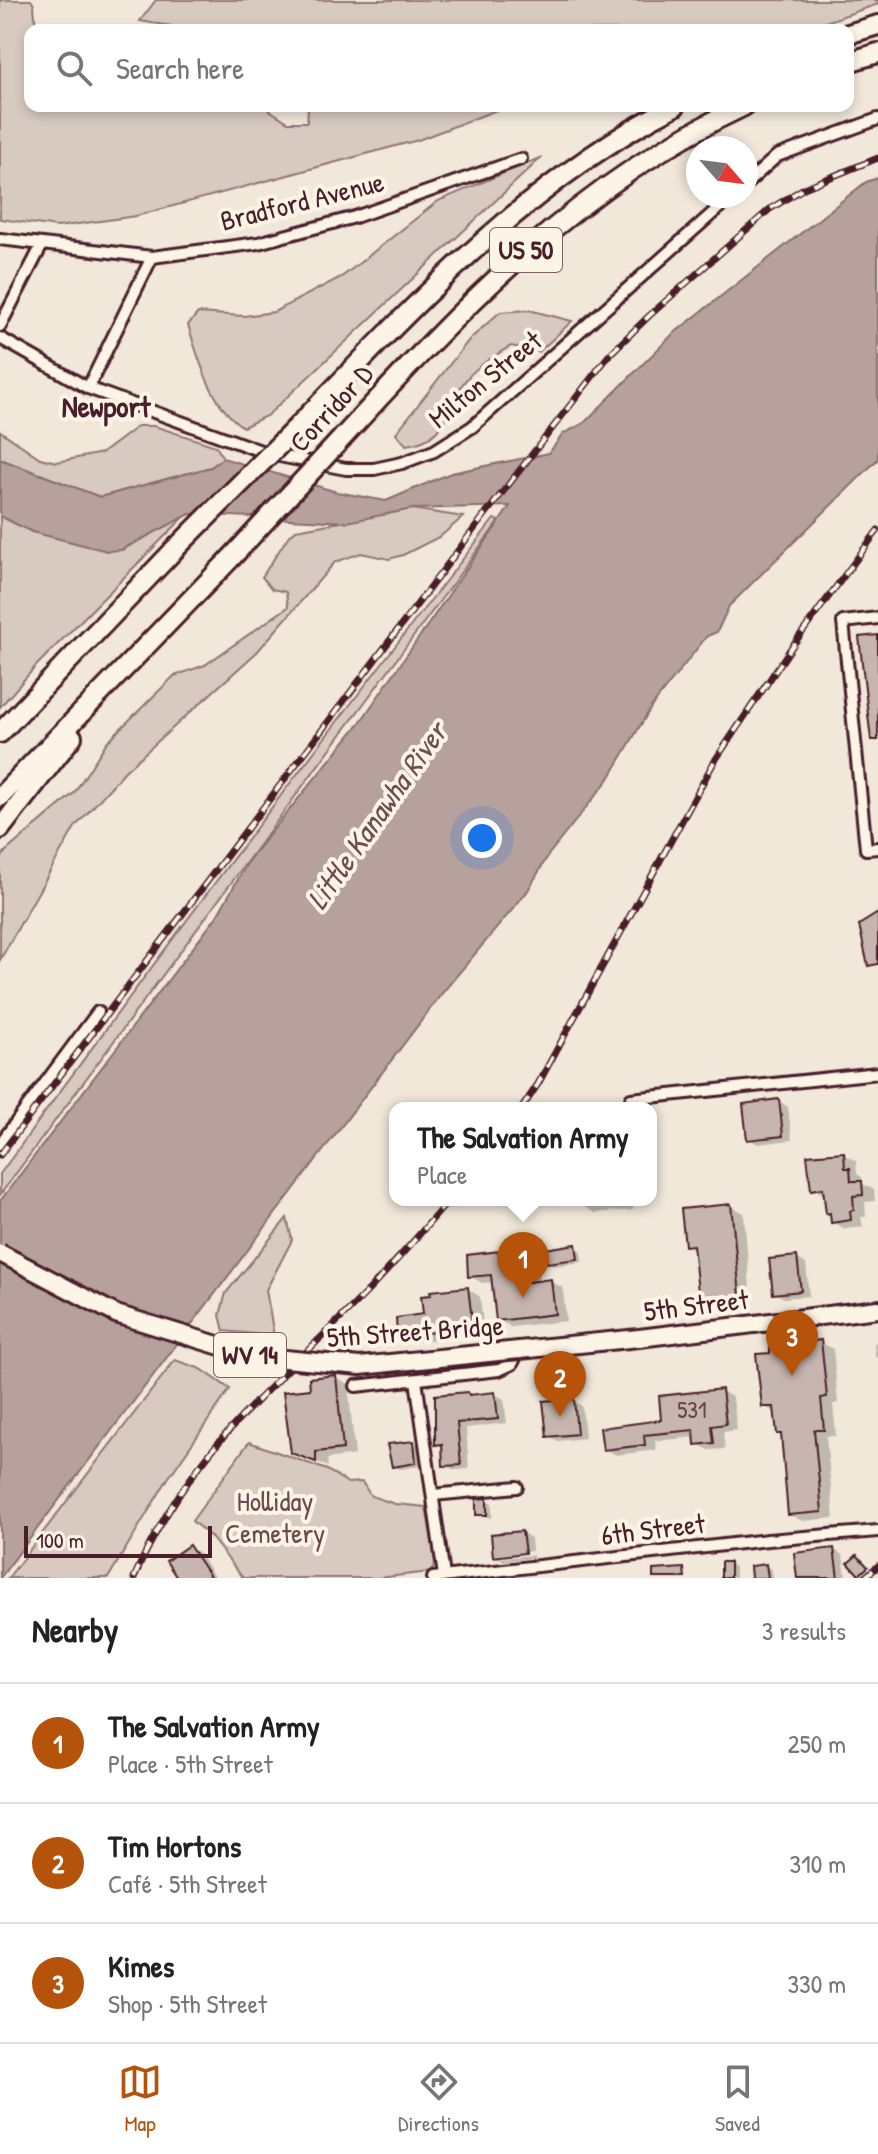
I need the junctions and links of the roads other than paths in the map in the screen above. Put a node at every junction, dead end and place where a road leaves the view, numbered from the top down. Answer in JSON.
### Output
{"nodes":[{"id":1,"x":878,"y":25,"type":"edge"},
{"id":2,"x":854,"y":32,"type":"edge"},
{"id":3,"x":878,"y":53,"type":"edge"},
{"id":4,"x":854,"y":60,"type":"edge"},
{"id":5,"x":665,"y":112,"type":"edge"},
{"id":6,"x":732,"y":112,"type":"edge"},
{"id":7,"x":878,"y":119,"type":"edge"},
{"id":8,"x":521,"y":159,"type":"dead end"},
{"id":9,"x":758,"y":173,"type":"edge"},
{"id":10,"x":718,"y":208,"type":"edge"},
{"id":11,"x":0,"y":239,"type":"edge"},
{"id":12,"x":42,"y":245,"type":"junction"},
{"id":13,"x":152,"y":257,"type":"junction"},
{"id":14,"x":0,"y":326,"type":"edge"},
{"id":15,"x":0,"y":338,"type":"edge"},
{"id":16,"x":88,"y":388,"type":"junction"},
{"id":17,"x":878,"y":618,"type":"edge"},
{"id":18,"x":136,"y":655,"type":"junction"},
{"id":19,"x":0,"y":731,"type":"edge"},
{"id":20,"x":0,"y":797,"type":"edge"},
{"id":21,"x":0,"y":829,"type":"edge"},
{"id":22,"x":878,"y":848,"type":"edge"},
{"id":23,"x":98,"y":1012,"type":"dead end"},
{"id":24,"x":878,"y":1073,"type":"edge"},
{"id":25,"x":631,"y":1099,"type":"dead end"},
{"id":26,"x":0,"y":1144,"type":"edge"},
{"id":27,"x":0,"y":1253,"type":"edge"},
{"id":28,"x":878,"y":1309,"type":"edge"},
{"id":29,"x":519,"y":1350,"type":"junction"},
{"id":30,"x":416,"y":1380,"type":"junction"},
{"id":31,"x":356,"y":1386,"type":"dead end"},
{"id":32,"x":517,"y":1487,"type":"dead end"},
{"id":33,"x":433,"y":1495,"type":"junction"},
{"id":34,"x":878,"y":1531,"type":"edge"},
{"id":35,"x":438,"y":1577,"type":"edge"}],
"edges":[{"from":1,"to":2,"type":"highway"},
{"from":3,"to":4,"type":"highway"},
{"from":5,"to":19,"type":"highway","name":"Corridor D","number":"US 50","bridge":true},
{"from":6,"to":18,"type":"highway","name":"Corridor D","number":"US 50","bridge":true},
{"from":7,"to":9,"type":"street"},
{"from":8,"to":13,"type":"street","name":"Bradford Avenue"},
{"from":10,"to":16,"type":"street","name":"Milton Street"},
{"from":11,"to":12,"type":"street","name":"Bradford Avenue"},
{"from":12,"to":13,"type":"street","name":"Bradford Avenue"},
{"from":12,"to":14,"type":"street"},
{"from":13,"to":16,"type":"street"},
{"from":15,"to":16,"type":"street","name":"Milton Street"},
{"from":17,"to":22,"type":"street"},
{"from":18,"to":20,"type":"highway","name":"Corridor D","number":"US 50"},
{"from":18,"to":21,"type":"highway"},
{"from":23,"to":26,"type":"street"},
{"from":24,"to":25,"type":"street"},
{"from":27,"to":29,"type":"main road","name":"5th Street Bridge","number":"WV 14","bridge":true},
{"from":28,"to":29,"type":"main road","name":"5th Street","number":"WV 14"},
{"from":29,"to":30,"type":"street"},
{"from":30,"to":31,"type":"street"},
{"from":30,"to":33,"type":"street"},
{"from":32,"to":33,"type":"street"},
{"from":33,"to":35,"type":"street"},
{"from":34,"to":35,"type":"street","name":"6th Street"}]}
